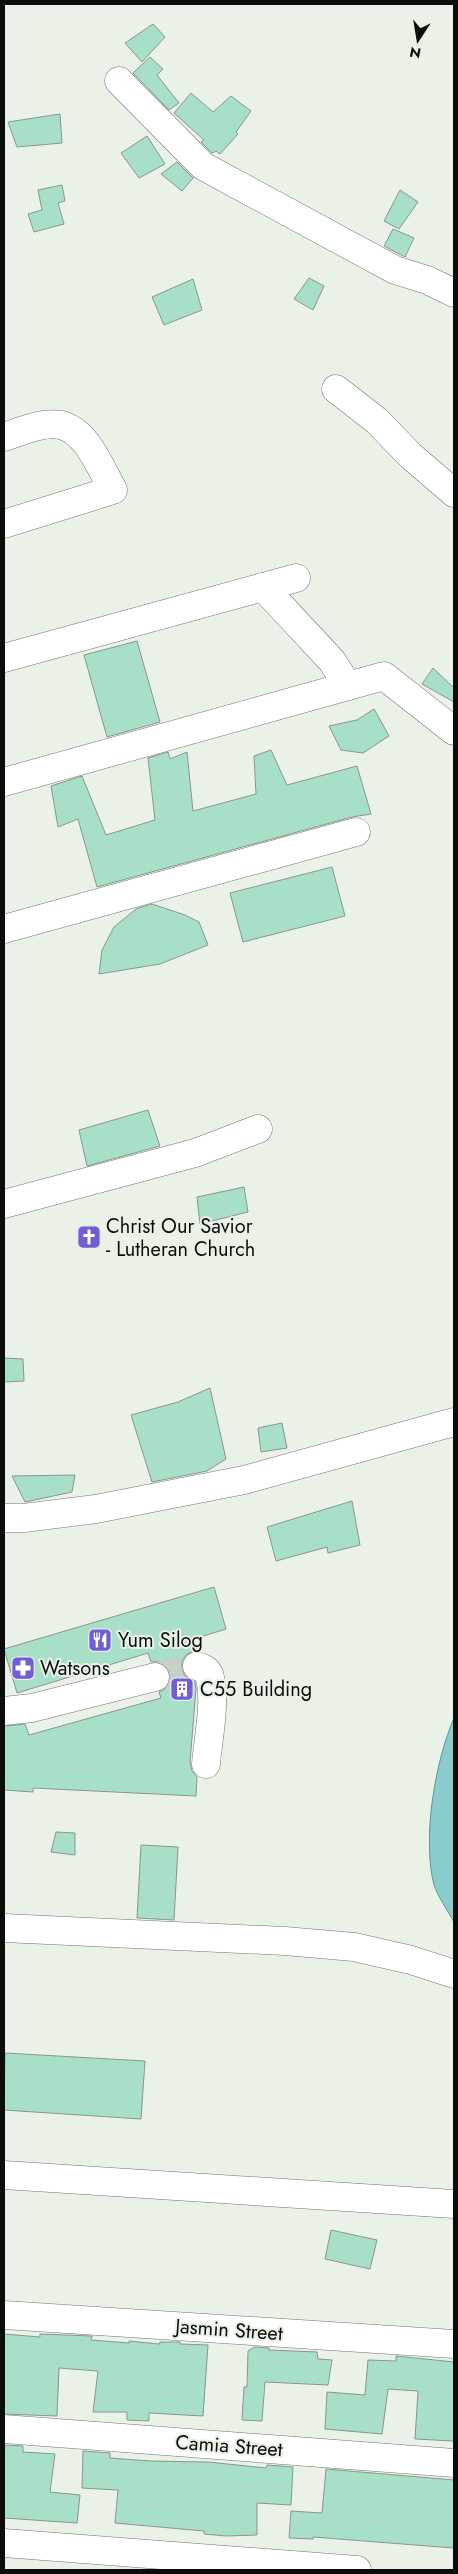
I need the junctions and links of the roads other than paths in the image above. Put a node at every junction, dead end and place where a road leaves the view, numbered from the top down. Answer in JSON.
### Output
{"nodes":[{"id":1,"x":119,"y":81,"type":"dead end"},
{"id":2,"x":454,"y":293,"type":"edge"},
{"id":3,"x":336,"y":389,"type":"dead end"},
{"id":4,"x":4,"y":437,"type":"edge"},
{"id":5,"x":454,"y":492,"type":"edge"},
{"id":6,"x":4,"y":524,"type":"edge"},
{"id":7,"x":296,"y":578,"type":"dead end"},
{"id":8,"x":263,"y":587,"type":"junction"},
{"id":9,"x":4,"y":658,"type":"edge"},
{"id":10,"x":348,"y":686,"type":"junction"},
{"id":11,"x":454,"y":731,"type":"edge"},
{"id":12,"x":4,"y":782,"type":"edge"},
{"id":13,"x":356,"y":832,"type":"dead end"},
{"id":14,"x":4,"y":929,"type":"edge"},
{"id":15,"x":258,"y":1129,"type":"dead end"},
{"id":16,"x":4,"y":1204,"type":"edge"},
{"id":17,"x":454,"y":1422,"type":"edge"},
{"id":18,"x":4,"y":1518,"type":"edge"},
{"id":19,"x":196,"y":1666,"type":"dead end"},
{"id":20,"x":155,"y":1677,"type":"tunnel mouth"},
{"id":21,"x":4,"y":1711,"type":"edge"},
{"id":22,"x":206,"y":1764,"type":"dead end"},
{"id":23,"x":4,"y":1928,"type":"edge"},
{"id":24,"x":454,"y":1974,"type":"edge"},
{"id":25,"x":4,"y":2174,"type":"edge"},
{"id":26,"x":454,"y":2204,"type":"edge"},
{"id":27,"x":4,"y":2315,"type":"edge"},
{"id":28,"x":454,"y":2344,"type":"edge"},
{"id":29,"x":4,"y":2429,"type":"edge"},
{"id":30,"x":454,"y":2463,"type":"edge"},
{"id":31,"x":4,"y":2543,"type":"edge"},
{"id":32,"x":357,"y":2570,"type":"edge"}],
"edges":[{"from":1,"to":2,"type":"street"},
{"from":3,"to":5,"type":"street"},
{"from":4,"to":6,"type":"street"},
{"from":7,"to":8,"type":"street"},
{"from":8,"to":9,"type":"street"},
{"from":8,"to":10,"type":"street"},
{"from":10,"to":11,"type":"street"},
{"from":10,"to":12,"type":"street"},
{"from":13,"to":14,"type":"street"},
{"from":15,"to":16,"type":"street"},
{"from":17,"to":18,"type":"street"},
{"from":19,"to":22,"type":"street"},
{"from":20,"to":21,"type":"street"},
{"from":23,"to":24,"type":"street"},
{"from":25,"to":26,"type":"street"},
{"from":27,"to":28,"type":"street","name":"Jasmin Street"},
{"from":29,"to":30,"type":"street","name":"Camia Street"},
{"from":31,"to":32,"type":"street"}]}
